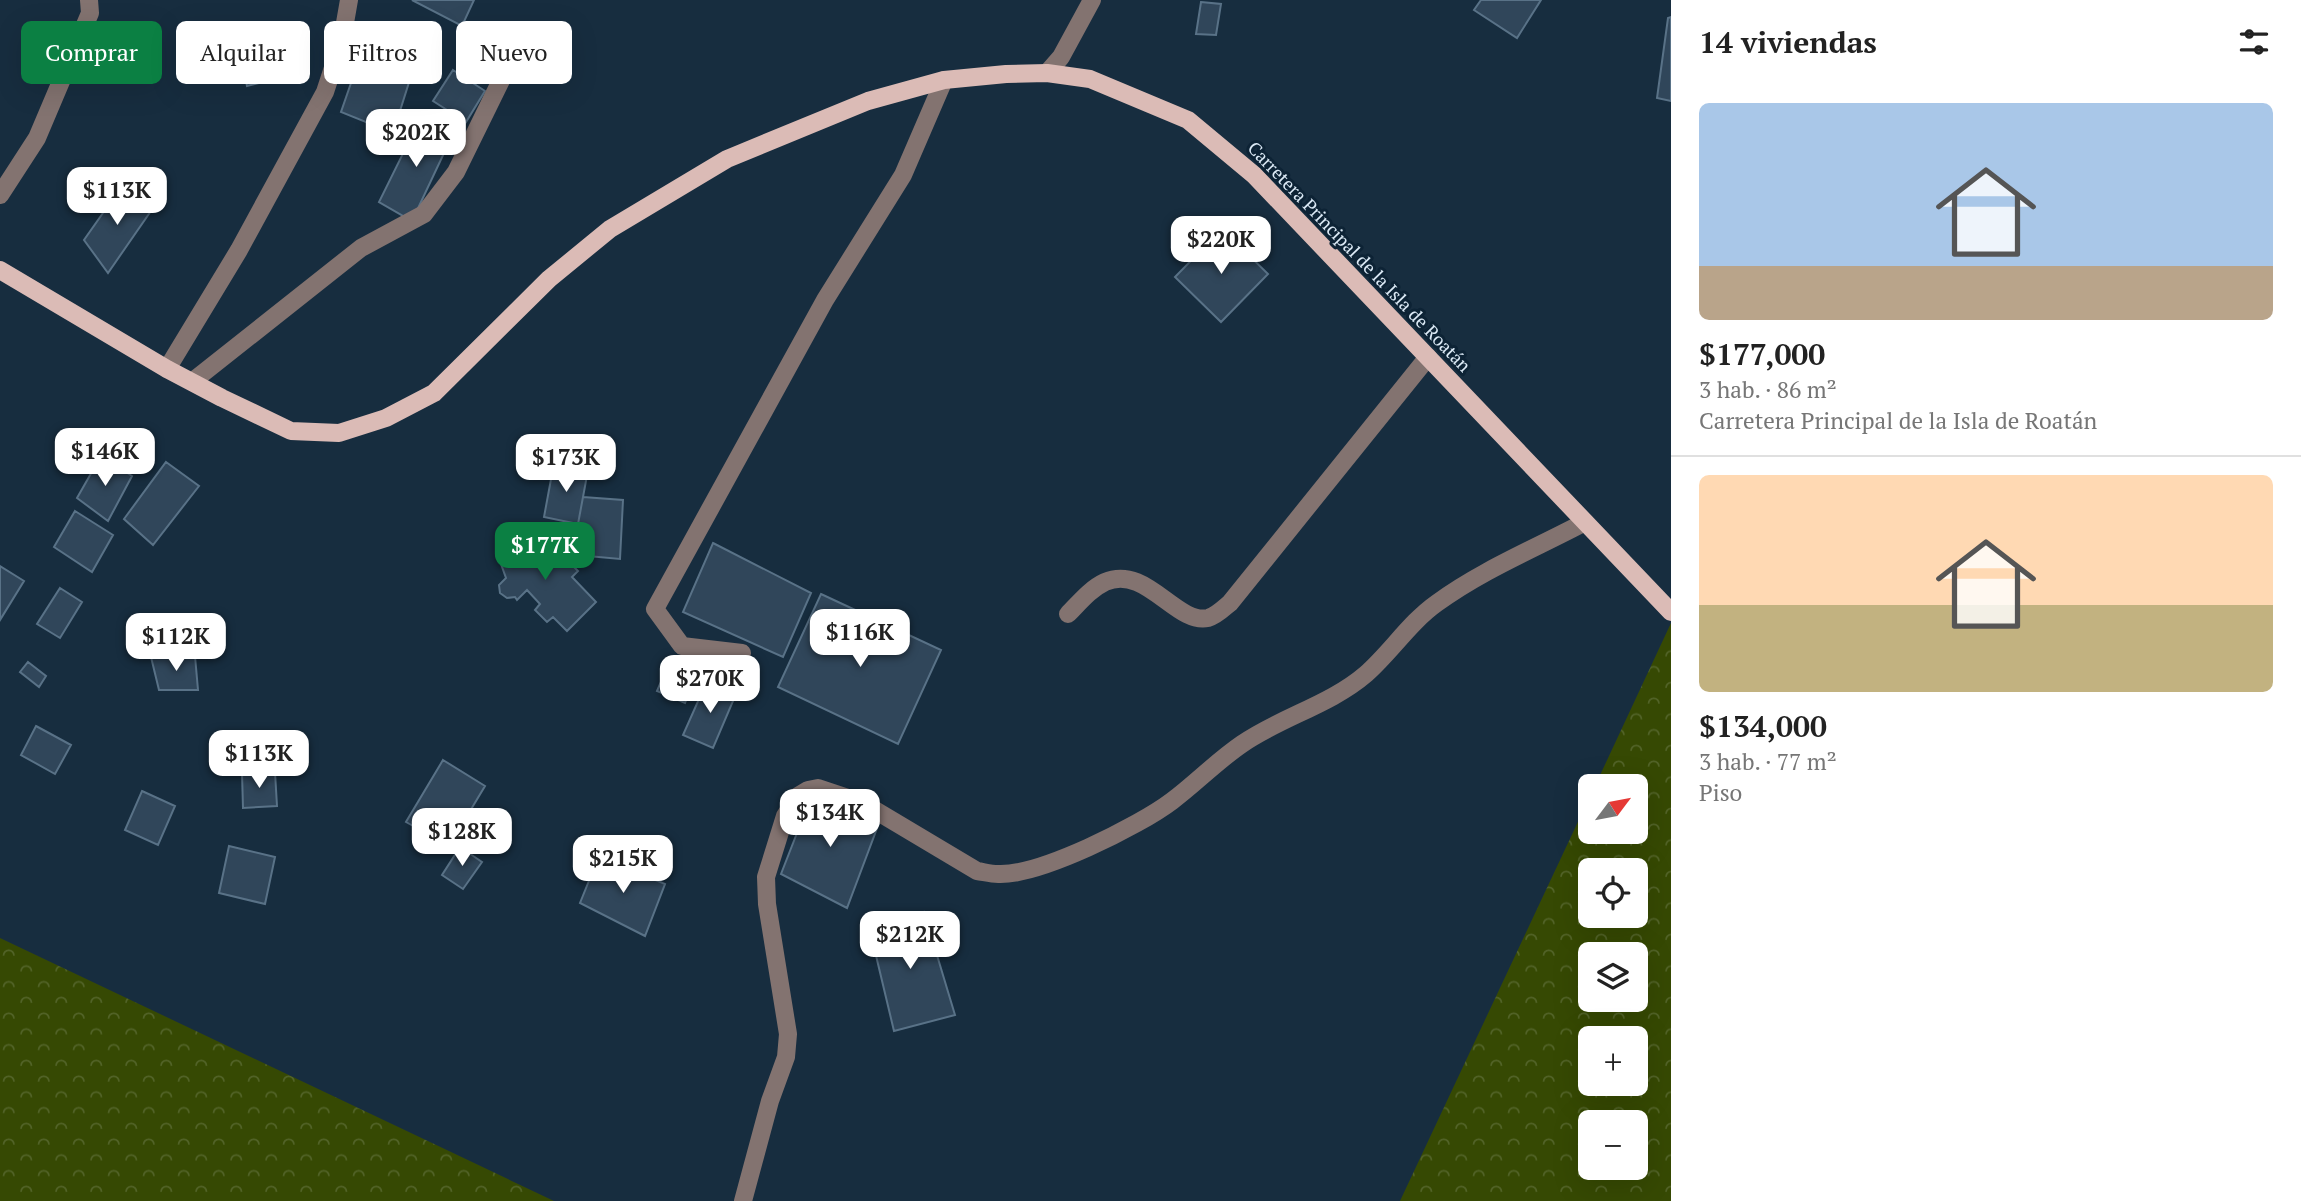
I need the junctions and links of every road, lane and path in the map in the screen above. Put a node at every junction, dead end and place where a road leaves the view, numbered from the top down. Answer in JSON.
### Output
{"nodes":[{"id":1,"x":89,"y":0,"type":"edge"},
{"id":2,"x":349,"y":0,"type":"edge"},
{"id":3,"x":1092,"y":0,"type":"edge"},
{"id":4,"x":1047,"y":73,"type":"junction"},
{"id":5,"x":944,"y":80,"type":"junction"},
{"id":6,"x":499,"y":84,"type":"edge"},
{"id":7,"x":0,"y":195,"type":"edge"},
{"id":8,"x":0,"y":270,"type":"edge"},
{"id":9,"x":1428,"y":357,"type":"junction"},
{"id":10,"x":167,"y":369,"type":"junction"},
{"id":11,"x":193,"y":381,"type":"junction"},
{"id":12,"x":1585,"y":522,"type":"junction"},
{"id":13,"x":1671,"y":612,"type":"edge"},
{"id":14,"x":1068,"y":614,"type":"dead end"},
{"id":15,"x":742,"y":653,"type":"dead end"},
{"id":16,"x":743,"y":1201,"type":"edge"}],
"edges":[{"from":1,"to":7,"type":"street"},
{"from":2,"to":10,"type":"street"},
{"from":3,"to":4,"type":"street"},
{"from":4,"to":5,"type":"main road","name":"Carretera Principal de la Isla de Roatán"},
{"from":4,"to":9,"type":"main road","name":"Carretera Principal de la Isla de Roatán"},
{"from":5,"to":11,"type":"main road","name":"Carretera Principal de la Isla de Roatán"},
{"from":5,"to":15,"type":"street"},
{"from":6,"to":11,"type":"street"},
{"from":8,"to":10,"type":"main road","name":"Carretera Principal de la Isla de Roatán"},
{"from":9,"to":12,"type":"main road","name":"Carretera Principal de la Isla de Roatán"},
{"from":9,"to":14,"type":"street"},
{"from":10,"to":11,"type":"main road","name":"Carretera Principal de la Isla de Roatán"},
{"from":12,"to":13,"type":"main road","name":"Carretera Principal de la Isla de Roatán"},
{"from":12,"to":16,"type":"street"}]}
